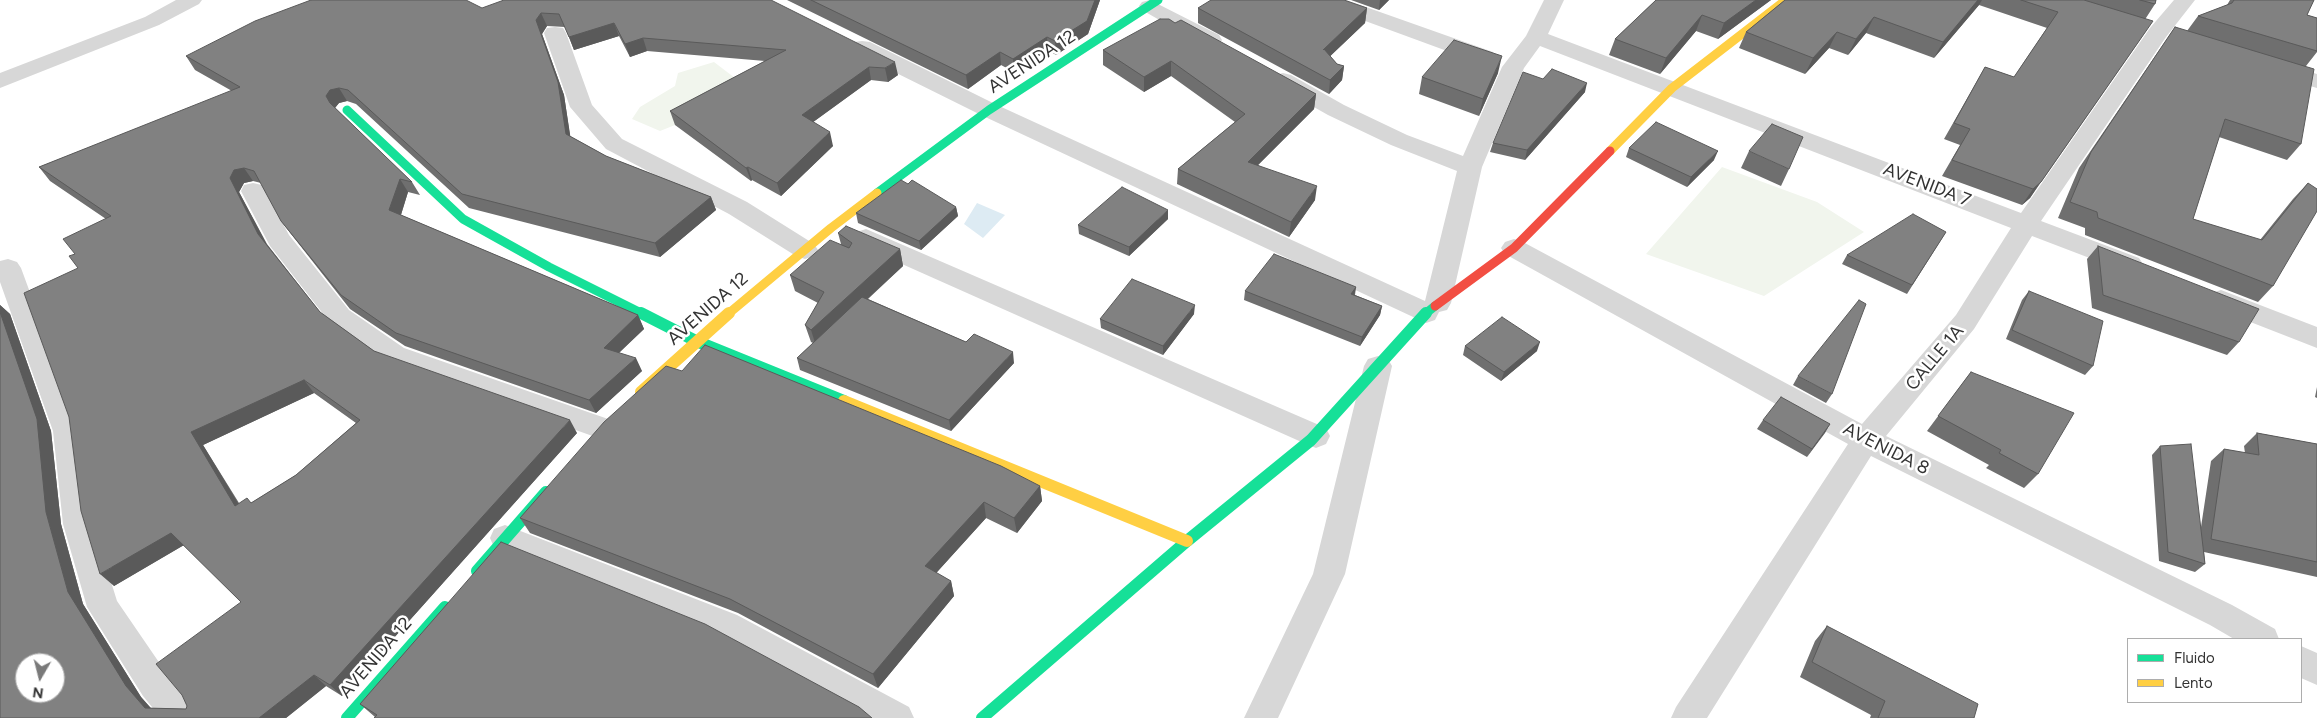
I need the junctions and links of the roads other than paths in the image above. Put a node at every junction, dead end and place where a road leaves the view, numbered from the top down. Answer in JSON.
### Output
{"nodes":[{"id":1,"x":192,"y":0,"type":"edge"},
{"id":2,"x":1326,"y":0,"type":"edge"},
{"id":3,"x":1554,"y":0,"type":"edge"},
{"id":4,"x":1786,"y":0,"type":"edge"},
{"id":5,"x":2184,"y":0,"type":"edge"},
{"id":6,"x":1154,"y":3,"type":"edge"},
{"id":7,"x":555,"y":33,"type":"dead end"},
{"id":8,"x":1536,"y":37,"type":"junction"},
{"id":9,"x":846,"y":39,"type":"edge"},
{"id":10,"x":1226,"y":48,"type":"edge"},
{"id":11,"x":2261,"y":64,"type":"edge"},
{"id":12,"x":1513,"y":67,"type":"junction"},
{"id":13,"x":1268,"y":72,"type":"edge"},
{"id":14,"x":0,"y":81,"type":"edge"},
{"id":15,"x":2317,"y":81,"type":"edge"},
{"id":16,"x":1672,"y":88,"type":"junction"},
{"id":17,"x":347,"y":110,"type":"dead end"},
{"id":18,"x":989,"y":110,"type":"junction"},
{"id":19,"x":1470,"y":167,"type":"junction"},
{"id":20,"x":253,"y":191,"type":"dead end"},
{"id":21,"x":2027,"y":223,"type":"junction"},
{"id":22,"x":836,"y":224,"type":"junction"},
{"id":23,"x":1514,"y":248,"type":"junction"},
{"id":24,"x":805,"y":250,"type":"junction"},
{"id":25,"x":8,"y":268,"type":"dead end"},
{"id":26,"x":2154,"y":274,"type":"edge"},
{"id":27,"x":2199,"y":292,"type":"edge"},
{"id":28,"x":1432,"y":308,"type":"junction"},
{"id":29,"x":2317,"y":338,"type":"edge"},
{"id":30,"x":696,"y":341,"type":"junction"},
{"id":31,"x":1378,"y":366,"type":"junction"},
{"id":32,"x":631,"y":402,"type":"edge"},
{"id":33,"x":602,"y":428,"type":"edge"},
{"id":34,"x":1316,"y":436,"type":"junction"},
{"id":35,"x":1866,"y":440,"type":"junction"},
{"id":36,"x":556,"y":480,"type":"edge"},
{"id":37,"x":505,"y":538,"type":"junction"},
{"id":38,"x":1187,"y":541,"type":"junction"},
{"id":39,"x":472,"y":576,"type":"edge"},
{"id":40,"x":452,"y":598,"type":"edge"},
{"id":41,"x":2261,"y":638,"type":"edge"},
{"id":42,"x":2302,"y":662,"type":"edge"},
{"id":43,"x":2317,"y":670,"type":"edge"},
{"id":44,"x":183,"y":718,"type":"edge"},
{"id":45,"x":347,"y":718,"type":"edge"},
{"id":46,"x":897,"y":718,"type":"edge"},
{"id":47,"x":982,"y":718,"type":"edge"},
{"id":48,"x":1261,"y":718,"type":"edge"},
{"id":49,"x":1688,"y":718,"type":"edge"}],
"edges":[{"from":1,"to":14,"type":"street"},
{"from":2,"to":12,"type":"street"},
{"from":3,"to":8,"type":"street"},
{"from":4,"to":16,"type":"street"},
{"from":5,"to":21,"type":"street","name":"CALLE 1A"},
{"from":6,"to":10,"type":"street"},
{"from":6,"to":18,"type":"street","name":"AVENIDA 12"},
{"from":7,"to":24,"type":"street"},
{"from":8,"to":12,"type":"street"},
{"from":8,"to":16,"type":"street","name":"AVENIDA 7"},
{"from":9,"to":18,"type":"street"},
{"from":11,"to":15,"type":"street"},
{"from":12,"to":19,"type":"street"},
{"from":13,"to":19,"type":"street"},
{"from":16,"to":21,"type":"street","name":"AVENIDA 7"},
{"from":16,"to":23,"type":"street"},
{"from":17,"to":30,"type":"street"},
{"from":18,"to":22,"type":"street","name":"AVENIDA 12"},
{"from":18,"to":28,"type":"street"},
{"from":19,"to":28,"type":"street"},
{"from":20,"to":33,"type":"street"},
{"from":21,"to":26,"type":"street","name":"AVENIDA 7"},
{"from":21,"to":35,"type":"street","name":"CALLE 1A"},
{"from":22,"to":24,"type":"street","name":"AVENIDA 12"},
{"from":22,"to":34,"type":"street"},
{"from":23,"to":28,"type":"street"},
{"from":23,"to":35,"type":"street","name":"AVENIDA 8"},
{"from":24,"to":30,"type":"street","name":"AVENIDA 12"},
{"from":25,"to":44,"type":"street"},
{"from":27,"to":29,"type":"street"},
{"from":28,"to":31,"type":"street"},
{"from":30,"to":32,"type":"street","name":"AVENIDA 12"},
{"from":30,"to":38,"type":"street"},
{"from":31,"to":34,"type":"street"},
{"from":31,"to":48,"type":"street"},
{"from":34,"to":38,"type":"street"},
{"from":35,"to":41,"type":"street","name":"AVENIDA 8"},
{"from":35,"to":49,"type":"street","name":"CALLE 1A"},
{"from":36,"to":37,"type":"street"},
{"from":37,"to":39,"type":"street"},
{"from":37,"to":46,"type":"street"},
{"from":38,"to":47,"type":"street"},
{"from":40,"to":45,"type":"street","name":"AVENIDA 12"},
{"from":42,"to":43,"type":"street"}]}
